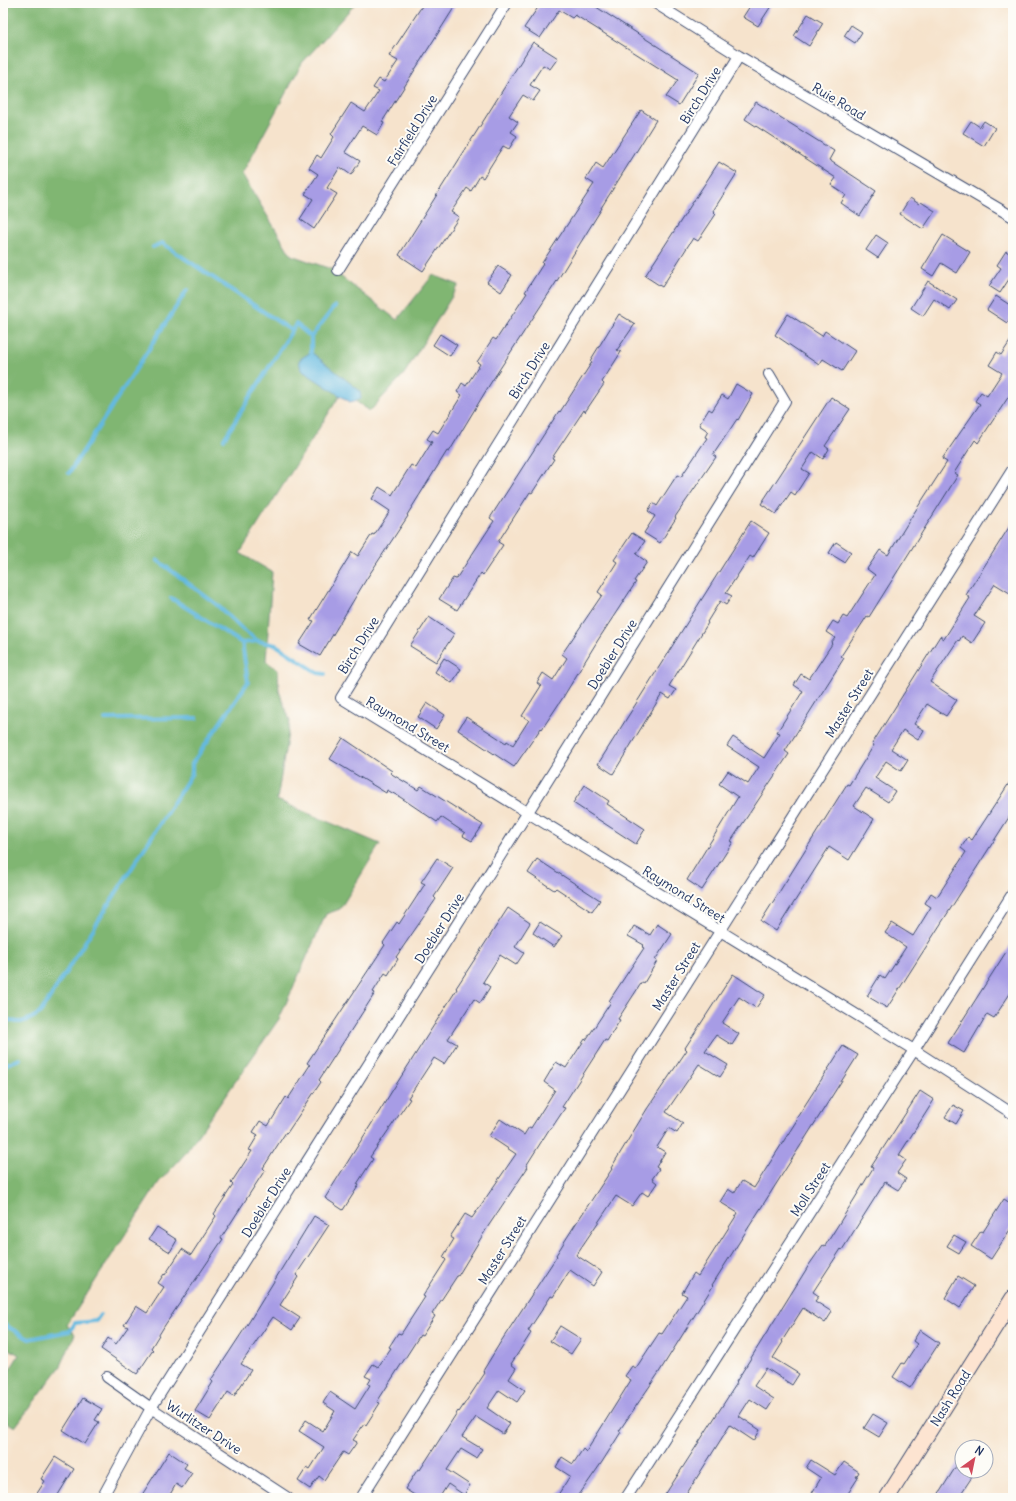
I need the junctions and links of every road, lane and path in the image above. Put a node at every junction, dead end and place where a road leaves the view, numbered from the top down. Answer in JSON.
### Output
{"nodes":[{"id":1,"x":508,"y":3,"type":"edge"},
{"id":2,"x":654,"y":3,"type":"edge"},
{"id":3,"x":739,"y":56,"type":"junction"},
{"id":4,"x":1013,"y":217,"type":"edge"},
{"id":5,"x":338,"y":270,"type":"dead end"},
{"id":6,"x":769,"y":374,"type":"dead end"},
{"id":7,"x":1013,"y":469,"type":"edge"},
{"id":8,"x":341,"y":698,"type":"joint"},
{"id":9,"x":528,"y":812,"type":"junction"},
{"id":10,"x":1013,"y":893,"type":"edge"},
{"id":11,"x":720,"y":931,"type":"junction"},
{"id":12,"x":914,"y":1050,"type":"junction"},
{"id":13,"x":1013,"y":1114,"type":"edge"},
{"id":14,"x":1013,"y":1298,"type":"edge"},
{"id":15,"x":107,"y":1377,"type":"dead end"},
{"id":16,"x":151,"y":1408,"type":"junction"},
{"id":17,"x":102,"y":1498,"type":"edge"},
{"id":18,"x":288,"y":1498,"type":"edge"},
{"id":19,"x":361,"y":1498,"type":"edge"},
{"id":20,"x":626,"y":1498,"type":"edge"},
{"id":21,"x":887,"y":1498,"type":"edge"}],
"edges":[{"from":1,"to":5,"type":"street","name":"Fairfield Drive"},
{"from":2,"to":3,"type":"street","name":"Ruie Road"},
{"from":3,"to":4,"type":"street","name":"Ruie Road"},
{"from":3,"to":8,"type":"street","name":"Birch Drive"},
{"from":6,"to":9,"type":"street","name":"Doebler Drive"},
{"from":7,"to":11,"type":"street","name":"Master Street"},
{"from":8,"to":9,"type":"street","name":"Raymond Street"},
{"from":9,"to":11,"type":"street","name":"Raymond Street"},
{"from":9,"to":16,"type":"street","name":"Doebler Drive"},
{"from":10,"to":12,"type":"street","name":"Moll Street"},
{"from":11,"to":12,"type":"street","name":"Raymond Street"},
{"from":11,"to":19,"type":"street","name":"Master Street"},
{"from":12,"to":13,"type":"street","name":"Raymond Street"},
{"from":12,"to":20,"type":"street","name":"Moll Street"},
{"from":14,"to":21,"type":"main road","name":"Nash Road"},
{"from":15,"to":16,"type":"street","name":"Wurlitzer Drive"},
{"from":16,"to":17,"type":"street","name":"Doebler Drive"},
{"from":16,"to":18,"type":"street","name":"Wurlitzer Drive"}]}
